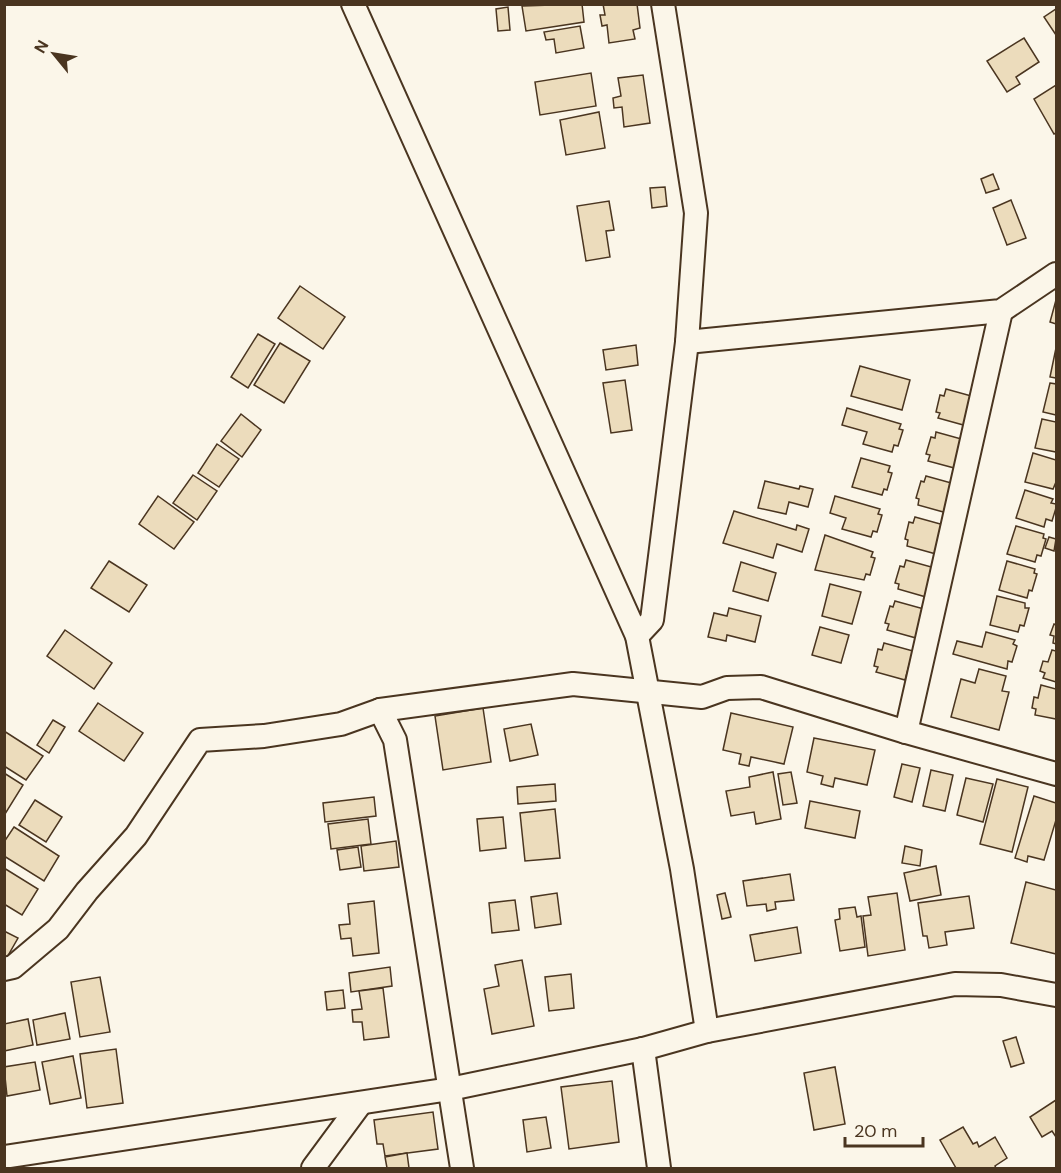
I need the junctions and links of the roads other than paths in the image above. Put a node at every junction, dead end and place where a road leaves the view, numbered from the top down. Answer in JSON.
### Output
{"nodes":[{"id":1,"x":353,"y":4,"type":"edge"},
{"id":2,"x":663,"y":4,"type":"edge"},
{"id":3,"x":1056,"y":274,"type":"edge"},
{"id":4,"x":1001,"y":311,"type":"junction"},
{"id":5,"x":687,"y":342,"type":"junction"},
{"id":6,"x":637,"y":636,"type":"junction"},
{"id":7,"x":650,"y":693,"type":"junction"},
{"id":8,"x":380,"y":710,"type":"junction"},
{"id":9,"x":906,"y":732,"type":"junction"},
{"id":10,"x":1056,"y":772,"type":"edge"},
{"id":11,"x":4,"y":969,"type":"edge"},
{"id":12,"x":1056,"y":995,"type":"edge"},
{"id":13,"x":707,"y":1030,"type":"junction"},
{"id":14,"x":643,"y":1050,"type":"junction"},
{"id":15,"x":450,"y":1089,"type":"junction"},
{"id":16,"x":361,"y":1103,"type":"junction"},
{"id":17,"x":4,"y":1157,"type":"edge"},
{"id":18,"x":313,"y":1168,"type":"edge"},
{"id":19,"x":462,"y":1168,"type":"edge"},
{"id":20,"x":659,"y":1168,"type":"edge"}],
"edges":[{"from":1,"to":6,"type":"street"},
{"from":2,"to":5,"type":"street"},
{"from":3,"to":4,"type":"street"},
{"from":4,"to":5,"type":"street"},
{"from":4,"to":9,"type":"street"},
{"from":5,"to":6,"type":"street"},
{"from":6,"to":7,"type":"street"},
{"from":7,"to":8,"type":"street"},
{"from":7,"to":9,"type":"street"},
{"from":7,"to":13,"type":"street"},
{"from":8,"to":11,"type":"street"},
{"from":8,"to":15,"type":"street"},
{"from":9,"to":10,"type":"street"},
{"from":12,"to":13,"type":"street"},
{"from":13,"to":14,"type":"street"},
{"from":14,"to":15,"type":"street"},
{"from":14,"to":20,"type":"street"},
{"from":15,"to":16,"type":"street"},
{"from":15,"to":19,"type":"street"},
{"from":16,"to":17,"type":"street"},
{"from":16,"to":18,"type":"street"}]}
